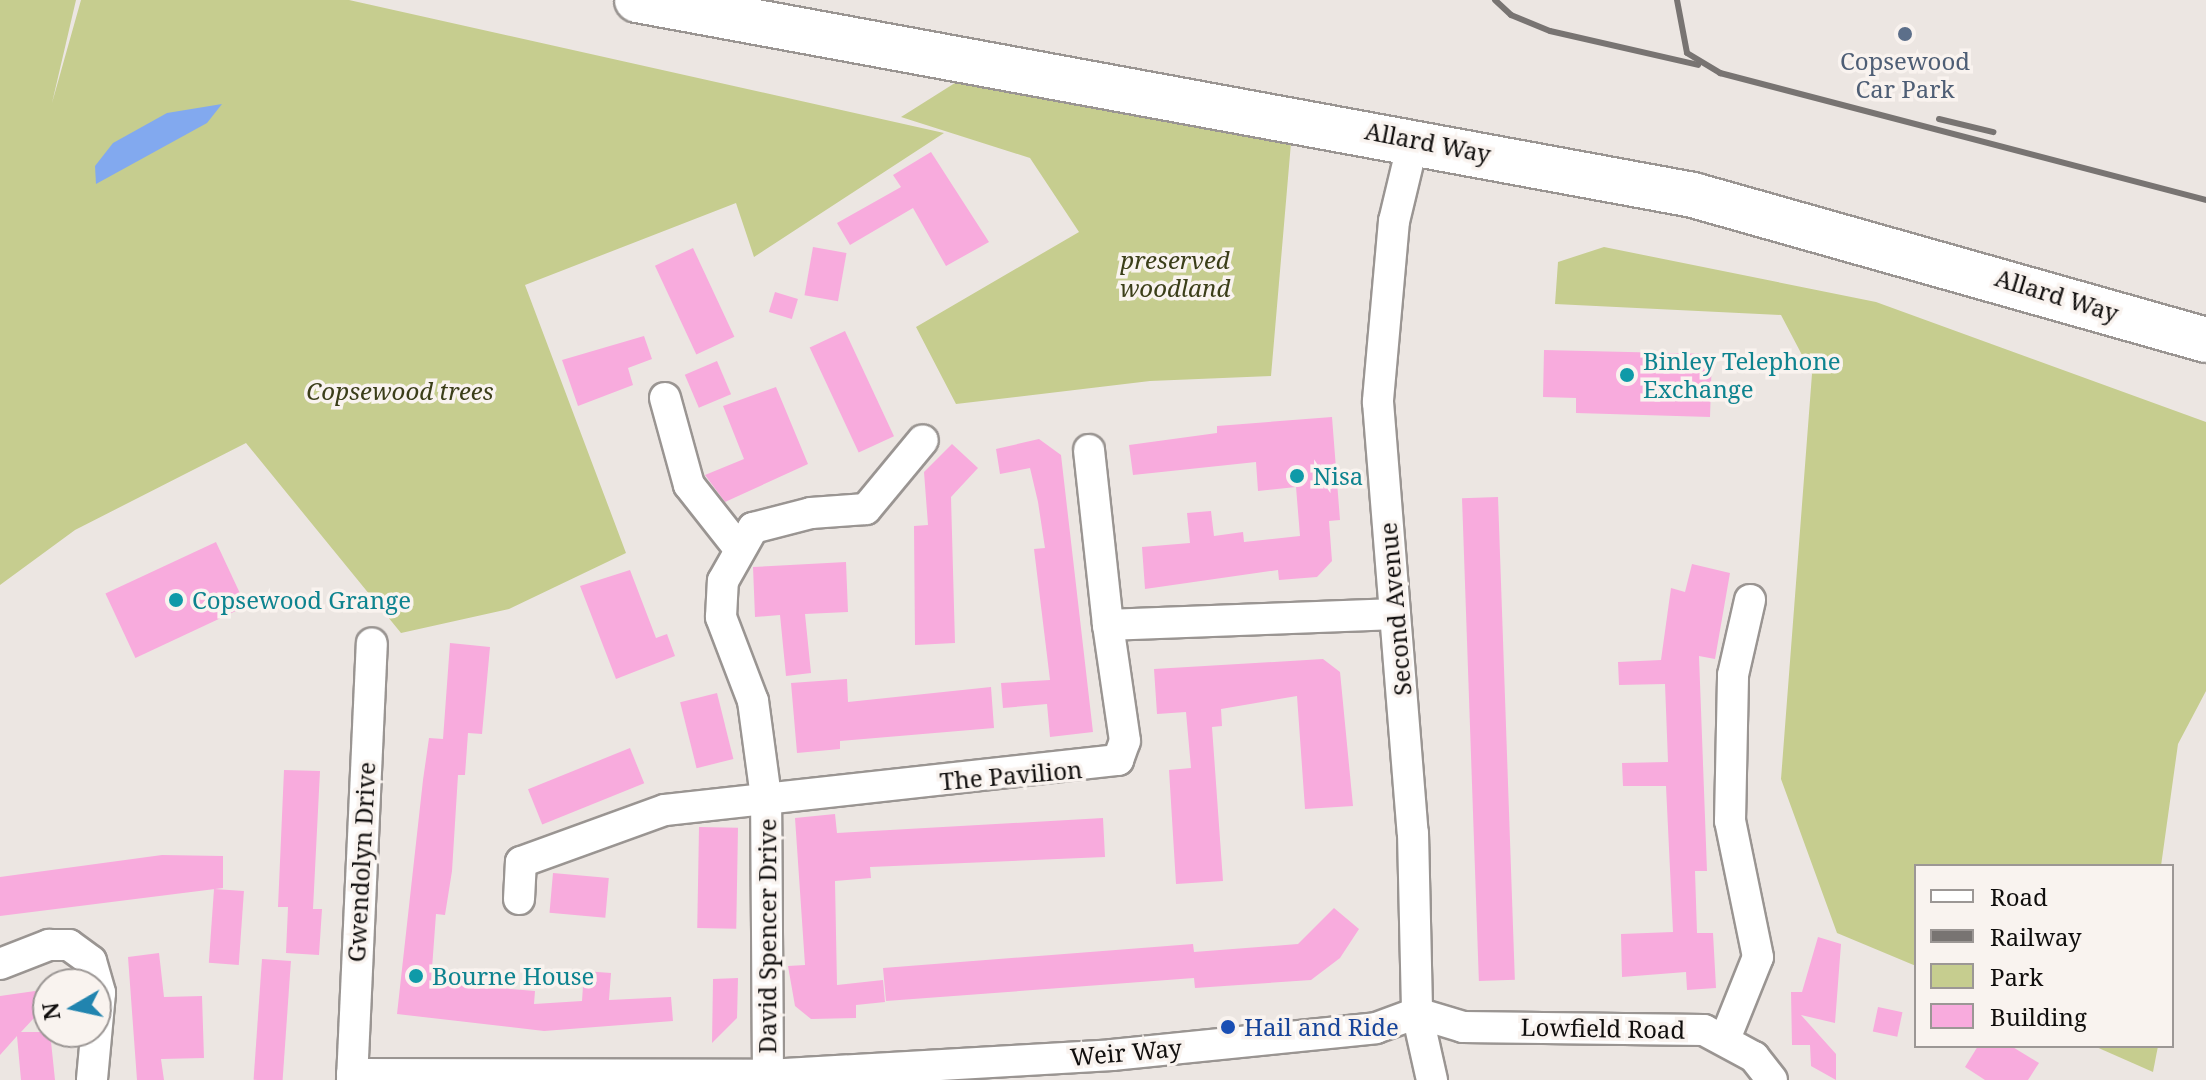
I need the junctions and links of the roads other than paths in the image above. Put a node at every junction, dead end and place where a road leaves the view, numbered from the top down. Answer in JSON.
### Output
{"nodes":[{"id":1,"x":637,"y":0,"type":"edge"},
{"id":2,"x":1414,"y":138,"type":"junction"},
{"id":3,"x":2206,"y":340,"type":"edge"},
{"id":4,"x":665,"y":398,"type":"dead end"},
{"id":5,"x":923,"y":440,"type":"dead end"},
{"id":6,"x":1089,"y":450,"type":"dead end"},
{"id":7,"x":737,"y":546,"type":"junction"},
{"id":8,"x":1750,"y":600,"type":"dead end"},
{"id":9,"x":1395,"y":614,"type":"junction"},
{"id":10,"x":1108,"y":625,"type":"junction"},
{"id":11,"x":372,"y":643,"type":"dead end"},
{"id":12,"x":766,"y":797,"type":"junction"},
{"id":13,"x":519,"y":899,"type":"dead end"},
{"id":14,"x":0,"y":964,"type":"edge"},
{"id":15,"x":1417,"y":1013,"type":"junction"},
{"id":16,"x":1725,"y":1039,"type":"junction"},
{"id":17,"x":1042,"y":1069,"type":"edge"},
{"id":18,"x":783,"y":1076,"type":"edge"},
{"id":19,"x":352,"y":1077,"type":"edge"},
{"id":20,"x":92,"y":1080,"type":"edge"},
{"id":21,"x":1432,"y":1080,"type":"edge"},
{"id":22,"x":1772,"y":1080,"type":"edge"}],
"edges":[{"from":1,"to":2,"type":"main road","name":"Allard Way"},
{"from":2,"to":3,"type":"main road","name":"Allard Way"},
{"from":2,"to":9,"type":"street","name":"Second Avenue"},
{"from":4,"to":7,"type":"street"},
{"from":5,"to":7,"type":"street"},
{"from":6,"to":10,"type":"street","name":"The Pavilion"},
{"from":7,"to":12,"type":"street","name":"David Spencer Drive"},
{"from":8,"to":16,"type":"street"},
{"from":9,"to":10,"type":"street"},
{"from":9,"to":15,"type":"street","name":"Second Avenue"},
{"from":10,"to":12,"type":"street","name":"The Pavilion"},
{"from":11,"to":19,"type":"street","name":"Gwendolyn Drive"},
{"from":12,"to":13,"type":"street","name":"David Spencer Drive"},
{"from":12,"to":18,"type":"street","name":"David Spencer Drive"},
{"from":14,"to":20,"type":"street"},
{"from":15,"to":16,"type":"street","name":"Lowfield Road"},
{"from":15,"to":17,"type":"street","name":"Weir Way"},
{"from":15,"to":21,"type":"street","name":"Second Avenue"},
{"from":16,"to":22,"type":"street","name":"Lowfield Road"},
{"from":17,"to":18,"type":"street","name":"Weir Way"},
{"from":18,"to":19,"type":"street","name":"Weir Way"}]}
